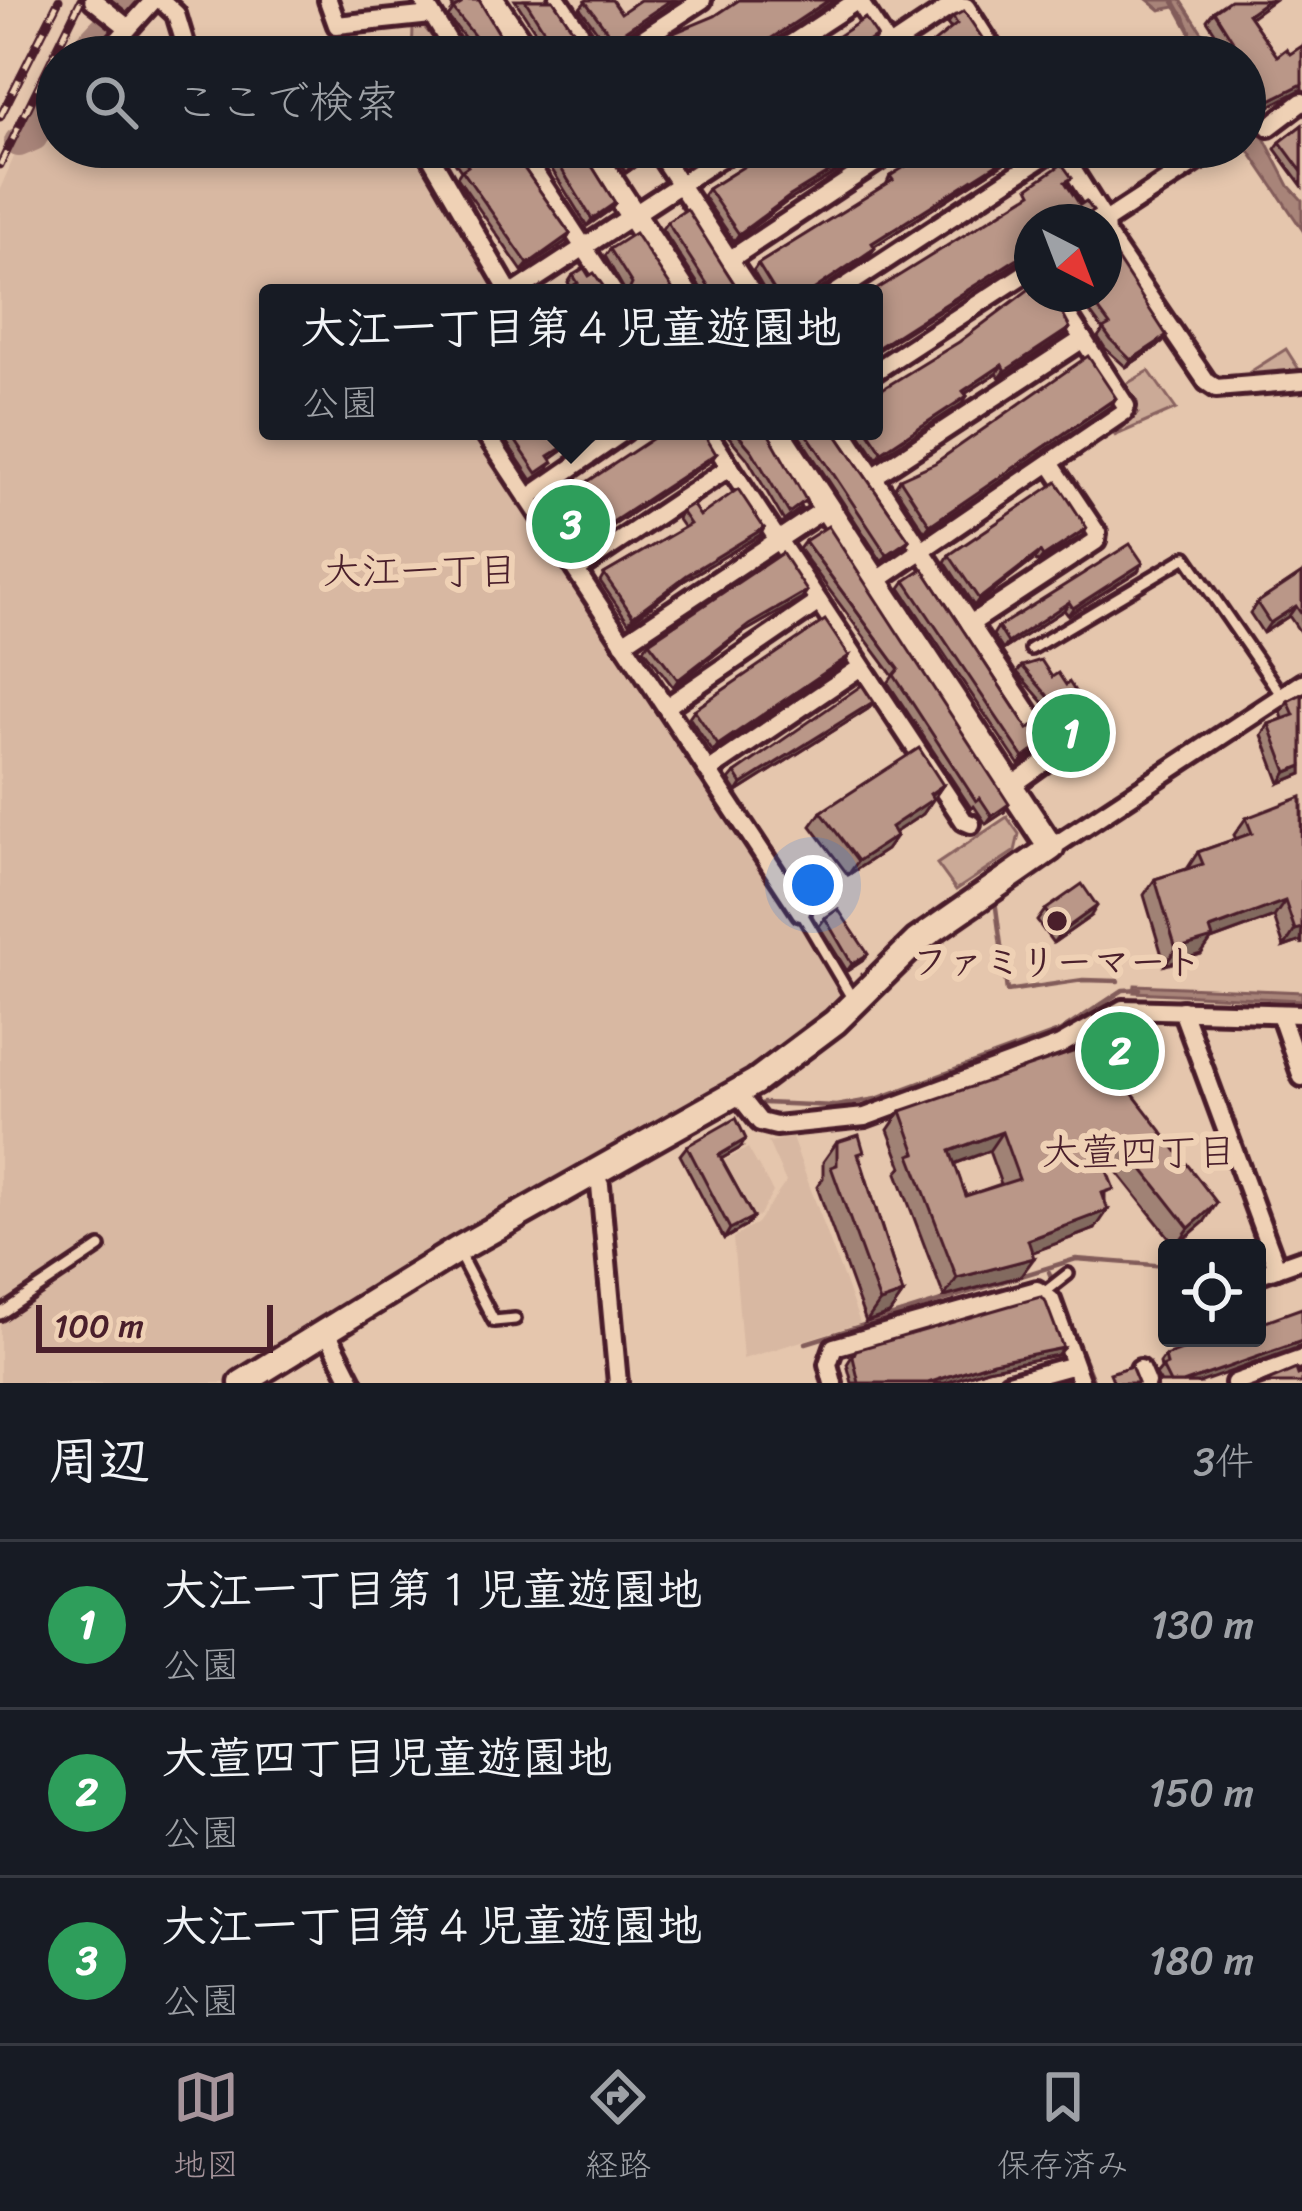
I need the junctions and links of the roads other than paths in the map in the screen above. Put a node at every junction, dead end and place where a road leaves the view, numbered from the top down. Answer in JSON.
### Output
{"nodes":[{"id":1,"x":158,"y":0,"type":"edge"},
{"id":2,"x":328,"y":0,"type":"edge"},
{"id":3,"x":491,"y":0,"type":"edge"},
{"id":4,"x":558,"y":0,"type":"edge"},
{"id":5,"x":702,"y":0,"type":"edge"},
{"id":6,"x":858,"y":0,"type":"edge"},
{"id":7,"x":102,"y":4,"type":"edge"},
{"id":8,"x":427,"y":8,"type":"edge"},
{"id":9,"x":127,"y":28,"type":"junction"},
{"id":10,"x":121,"y":36,"type":"edge"},
{"id":11,"x":183,"y":36,"type":"edge"},
{"id":12,"x":445,"y":36,"type":"edge"},
{"id":13,"x":515,"y":36,"type":"edge"},
{"id":14,"x":582,"y":36,"type":"edge"},
{"id":15,"x":647,"y":36,"type":"edge"},
{"id":16,"x":803,"y":36,"type":"edge"},
{"id":17,"x":875,"y":36,"type":"edge"},
{"id":18,"x":906,"y":36,"type":"edge"},
{"id":19,"x":985,"y":36,"type":"edge"},
{"id":20,"x":1302,"y":101,"type":"edge"},
{"id":21,"x":1270,"y":127,"type":"dead end"},
{"id":22,"x":438,"y":168,"type":"edge"},
{"id":23,"x":532,"y":168,"type":"edge"},
{"id":24,"x":602,"y":168,"type":"edge"},
{"id":25,"x":669,"y":168,"type":"edge"},
{"id":26,"x":705,"y":168,"type":"edge"},
{"id":27,"x":867,"y":168,"type":"edge"},
{"id":28,"x":1026,"y":168,"type":"edge"},
{"id":29,"x":1071,"y":168,"type":"edge"},
{"id":30,"x":1187,"y":168,"type":"edge"},
{"id":31,"x":680,"y":184,"type":"junction"},
{"id":32,"x":1094,"y":204,"type":"edge"},
{"id":33,"x":1122,"y":211,"type":"edge"},
{"id":34,"x":633,"y":215,"type":"junction"},
{"id":35,"x":584,"y":246,"type":"junction"},
{"id":36,"x":1122,"y":257,"type":"edge"},
{"id":37,"x":729,"y":260,"type":"junction"},
{"id":38,"x":1014,"y":281,"type":"edge"},
{"id":39,"x":507,"y":284,"type":"edge"},
{"id":40,"x":526,"y":284,"type":"edge"},
{"id":41,"x":608,"y":284,"type":"edge"},
{"id":42,"x":678,"y":284,"type":"edge"},
{"id":43,"x":746,"y":284,"type":"edge"},
{"id":44,"x":850,"y":284,"type":"edge"},
{"id":45,"x":1066,"y":312,"type":"edge"},
{"id":46,"x":1083,"y":339,"type":"junction"},
{"id":47,"x":883,"y":366,"type":"edge"},
{"id":48,"x":1302,"y":381,"type":"edge"},
{"id":49,"x":490,"y":440,"type":"edge"},
{"id":50,"x":612,"y":440,"type":"edge"},
{"id":51,"x":712,"y":440,"type":"edge"},
{"id":52,"x":782,"y":440,"type":"edge"},
{"id":53,"x":849,"y":440,"type":"edge"},
{"id":54,"x":1050,"y":463,"type":"junction"},
{"id":55,"x":730,"y":467,"type":"junction"},
{"id":56,"x":873,"y":478,"type":"junction"},
{"id":57,"x":528,"y":497,"type":"junction"},
{"id":58,"x":826,"y":508,"type":"junction"},
{"id":59,"x":777,"y":539,"type":"junction"},
{"id":60,"x":922,"y":551,"type":"junction"},
{"id":61,"x":576,"y":571,"type":"junction"},
{"id":62,"x":875,"y":581,"type":"junction"},
{"id":63,"x":819,"y":602,"type":"junction"},
{"id":64,"x":970,"y":624,"type":"junction"},
{"id":65,"x":623,"y":643,"type":"junction"},
{"id":66,"x":1031,"y":649,"type":"dead end"},
{"id":67,"x":862,"y":667,"type":"junction"},
{"id":68,"x":1302,"y":683,"type":"edge"},
{"id":69,"x":1282,"y":696,"type":"junction"},
{"id":70,"x":666,"y":707,"type":"junction"},
{"id":71,"x":708,"y":771,"type":"junction"},
{"id":72,"x":1010,"y":787,"type":"junction"},
{"id":73,"x":971,"y":824,"type":"dead end"},
{"id":74,"x":1051,"y":848,"type":"junction"},
{"id":75,"x":801,"y":912,"type":"joint"},
{"id":76,"x":855,"y":1003,"type":"junction"},
{"id":77,"x":1182,"y":1010,"type":"junction"},
{"id":78,"x":1280,"y":1013,"type":"junction"},
{"id":79,"x":1302,"y":1014,"type":"edge"},
{"id":80,"x":1078,"y":1035,"type":"junction"},
{"id":81,"x":1086,"y":1053,"type":"edge"},
{"id":82,"x":1302,"y":1077,"type":"edge"},
{"id":83,"x":737,"y":1093,"type":"junction"},
{"id":84,"x":593,"y":1173,"type":"junction"},
{"id":85,"x":100,"y":1247,"type":"dead end"},
{"id":86,"x":458,"y":1250,"type":"junction"},
{"id":87,"x":1302,"y":1258,"type":"edge"},
{"id":88,"x":1277,"y":1268,"type":"junction"},
{"id":89,"x":1266,"y":1272,"type":"edge"},
{"id":90,"x":1068,"y":1274,"type":"dead end"},
{"id":91,"x":1051,"y":1285,"type":"junction"},
{"id":92,"x":0,"y":1314,"type":"edge"},
{"id":93,"x":515,"y":1319,"type":"dead end"},
{"id":94,"x":326,"y":1330,"type":"junction"},
{"id":95,"x":1302,"y":1359,"type":"edge"},
{"id":96,"x":1074,"y":1365,"type":"junction"},
{"id":97,"x":242,"y":1383,"type":"edge"},
{"id":98,"x":353,"y":1383,"type":"edge"},
{"id":99,"x":618,"y":1383,"type":"edge"},
{"id":100,"x":833,"y":1383,"type":"edge"},
{"id":101,"x":1009,"y":1383,"type":"edge"},
{"id":102,"x":1081,"y":1383,"type":"edge"},
{"id":103,"x":1235,"y":1383,"type":"edge"}],
"edges":[{"from":1,"to":9,"type":"street"},
{"from":1,"to":11,"type":"street"},
{"from":2,"to":8,"type":"street"},
{"from":3,"to":13,"type":"street"},
{"from":4,"to":14,"type":"street"},
{"from":5,"to":15,"type":"street"},
{"from":6,"to":16,"type":"street"},
{"from":6,"to":17,"type":"street"},
{"from":7,"to":9,"type":"street"},
{"from":8,"to":12,"type":"street"},
{"from":9,"to":10,"type":"street"},
{"from":18,"to":19,"type":"street"},
{"from":20,"to":21,"type":"street"},
{"from":22,"to":39,"type":"street"},
{"from":23,"to":35,"type":"street"},
{"from":24,"to":34,"type":"street"},
{"from":25,"to":31,"type":"street"},
{"from":26,"to":31,"type":"street"},
{"from":27,"to":37,"type":"street"},
{"from":28,"to":44,"type":"street"},
{"from":29,"to":32,"type":"street"},
{"from":30,"to":33,"type":"street"},
{"from":31,"to":34,"type":"street"},
{"from":31,"to":37,"type":"street"},
{"from":34,"to":35,"type":"street"},
{"from":34,"to":42,"type":"street"},
{"from":35,"to":40,"type":"street"},
{"from":35,"to":41,"type":"street"},
{"from":36,"to":48,"type":"street"},
{"from":37,"to":43,"type":"street"},
{"from":38,"to":47,"type":"street"},
{"from":45,"to":46,"type":"street"},
{"from":46,"to":54,"type":"street"},
{"from":46,"to":56,"type":"street"},
{"from":49,"to":57,"type":"street"},
{"from":50,"to":57,"type":"street"},
{"from":51,"to":55,"type":"street"},
{"from":52,"to":58,"type":"street"},
{"from":53,"to":56,"type":"street"},
{"from":54,"to":60,"type":"street"},
{"from":54,"to":64,"type":"street"},
{"from":55,"to":59,"type":"street"},
{"from":55,"to":61,"type":"street"},
{"from":56,"to":60,"type":"street"},
{"from":57,"to":61,"type":"street"},
{"from":58,"to":59,"type":"street"},
{"from":58,"to":62,"type":"street"},
{"from":59,"to":63,"type":"street"},
{"from":59,"to":65,"type":"street"},
{"from":60,"to":62,"type":"street"},
{"from":60,"to":64,"type":"street"},
{"from":61,"to":65,"type":"street"},
{"from":62,"to":72,"type":"street"},
{"from":63,"to":67,"type":"street"},
{"from":63,"to":70,"type":"street"},
{"from":64,"to":72,"type":"street"},
{"from":65,"to":70,"type":"street"},
{"from":66,"to":69,"type":"lane"},
{"from":67,"to":71,"type":"street"},
{"from":67,"to":73,"type":"street"},
{"from":68,"to":69,"type":"street"},
{"from":69,"to":74,"type":"street"},
{"from":70,"to":71,"type":"street"},
{"from":71,"to":75,"type":"street"},
{"from":72,"to":74,"type":"street"},
{"from":74,"to":76,"type":"street"},
{"from":75,"to":76,"type":"lane"},
{"from":76,"to":83,"type":"street"},
{"from":77,"to":78,"type":"street"},
{"from":77,"to":80,"type":"street"},
{"from":77,"to":88,"type":"street"},
{"from":78,"to":79,"type":"street"},
{"from":78,"to":82,"type":"street"},
{"from":80,"to":81,"type":"lane"},
{"from":80,"to":83,"type":"street"},
{"from":83,"to":84,"type":"street"},
{"from":84,"to":86,"type":"street"},
{"from":84,"to":99,"type":"street"},
{"from":85,"to":92,"type":"lane"},
{"from":86,"to":93,"type":"lane"},
{"from":86,"to":94,"type":"street"},
{"from":87,"to":88,"type":"street"},
{"from":88,"to":89,"type":"street"},
{"from":90,"to":91,"type":"lane"},
{"from":91,"to":96,"type":"street"},
{"from":91,"to":100,"type":"street"},
{"from":94,"to":97,"type":"street"},
{"from":94,"to":98,"type":"street"},
{"from":95,"to":103,"type":"street"},
{"from":96,"to":101,"type":"street"},
{"from":96,"to":102,"type":"street"}]}
